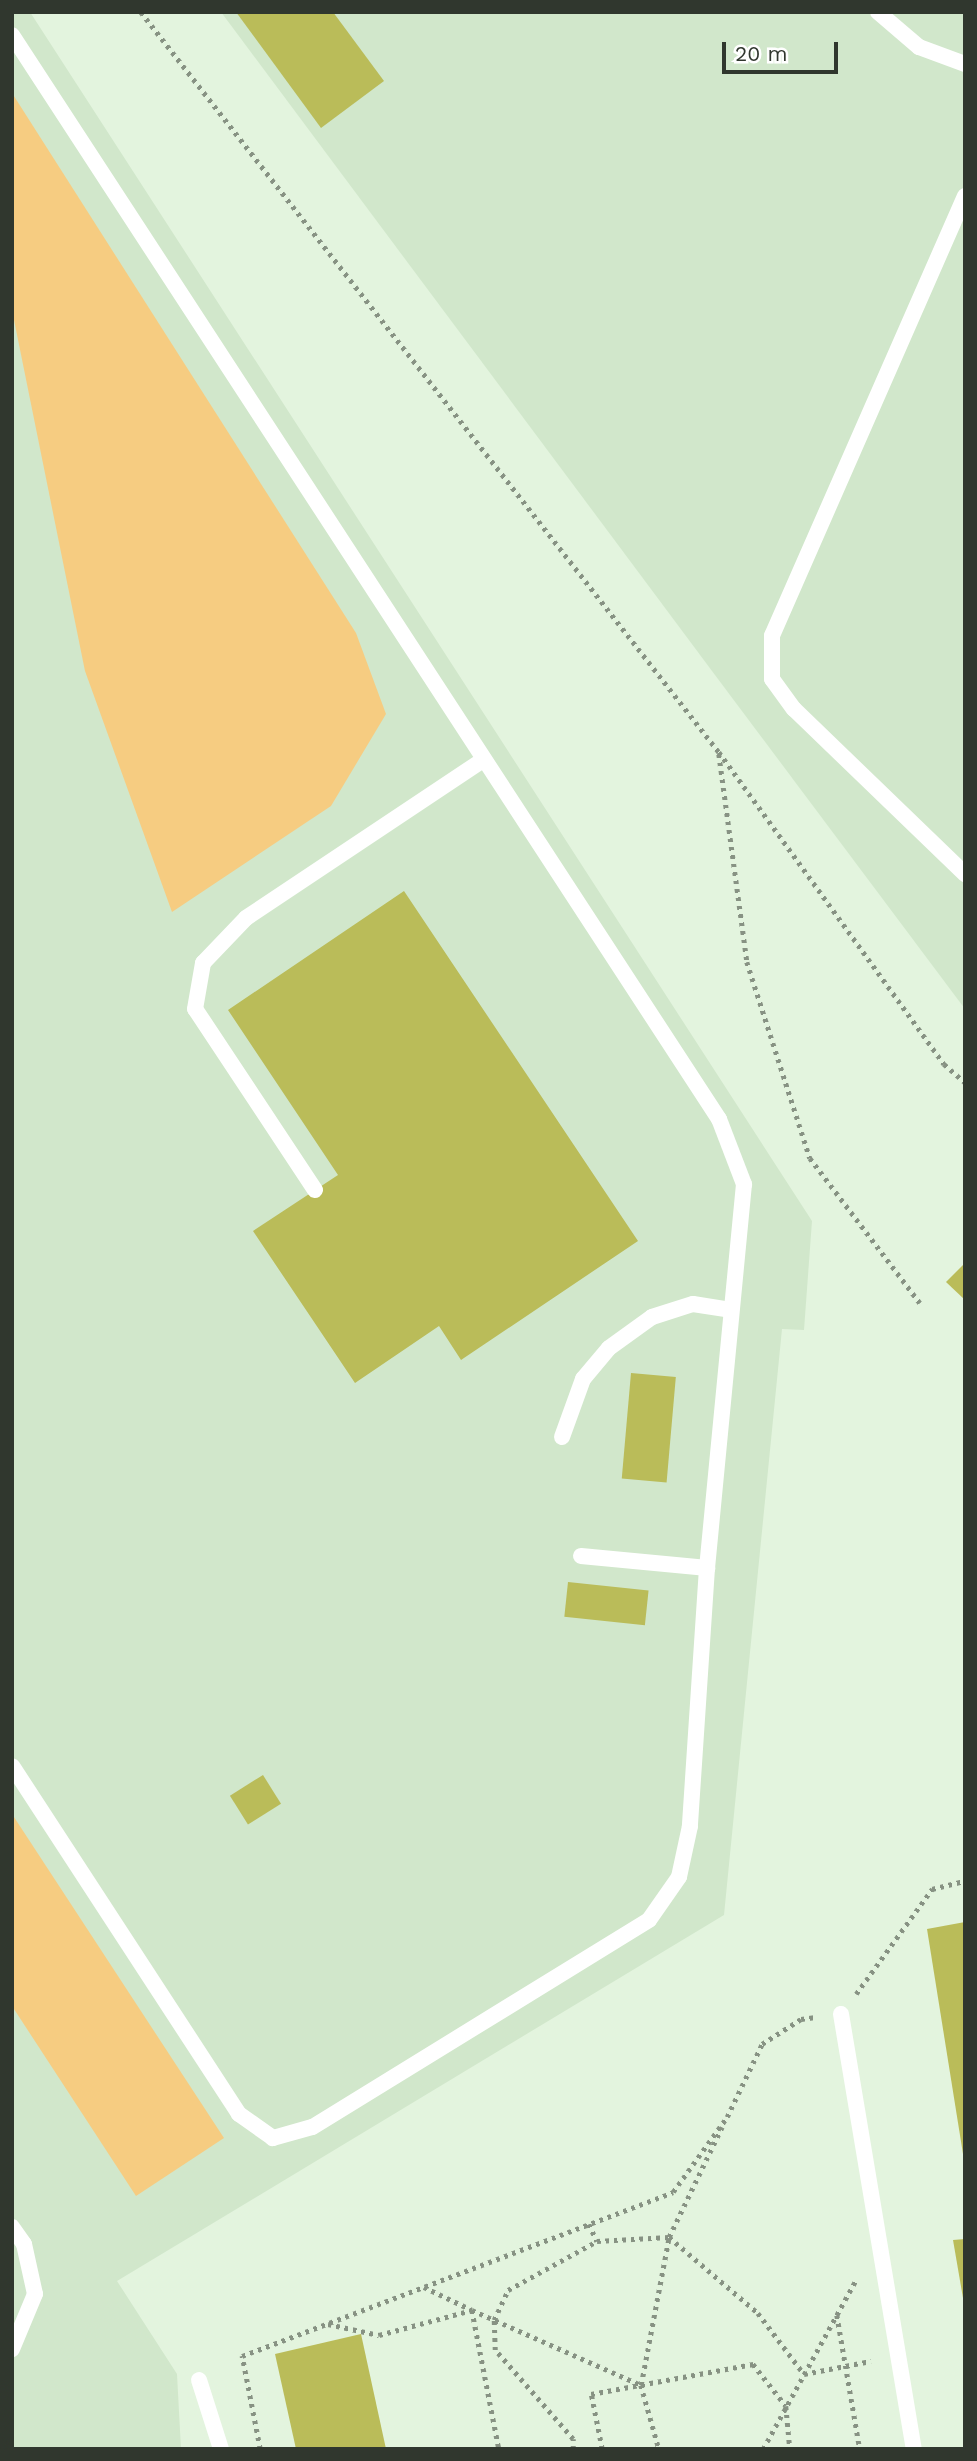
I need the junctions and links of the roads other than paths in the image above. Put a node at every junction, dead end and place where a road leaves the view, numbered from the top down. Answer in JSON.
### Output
{"nodes":[{"id":1,"x":877,"y":12,"type":"edge"},
{"id":2,"x":12,"y":35,"type":"edge"},
{"id":3,"x":965,"y":64,"type":"edge"},
{"id":4,"x":965,"y":196,"type":"edge"},
{"id":5,"x":484,"y":759,"type":"junction"},
{"id":6,"x":965,"y":874,"type":"edge"},
{"id":7,"x":315,"y":1190,"type":"dead end"},
{"id":8,"x":731,"y":1310,"type":"junction"},
{"id":9,"x":562,"y":1437,"type":"dead end"},
{"id":10,"x":580,"y":1556,"type":"dead end"},
{"id":11,"x":707,"y":1568,"type":"junction"},
{"id":12,"x":12,"y":1766,"type":"edge"},
{"id":13,"x":841,"y":2014,"type":"road end"},
{"id":14,"x":12,"y":2227,"type":"edge"},
{"id":15,"x":12,"y":2348,"type":"edge"},
{"id":16,"x":200,"y":2380,"type":"dead end"},
{"id":17,"x":221,"y":2449,"type":"edge"},
{"id":18,"x":914,"y":2449,"type":"edge"}],
"edges":[{"from":1,"to":3,"type":"lane"},
{"from":2,"to":5,"type":"lane"},
{"from":4,"to":6,"type":"lane"},
{"from":5,"to":7,"type":"lane"},
{"from":5,"to":8,"type":"lane"},
{"from":8,"to":9,"type":"lane"},
{"from":8,"to":11,"type":"lane"},
{"from":10,"to":11,"type":"lane"},
{"from":11,"to":12,"type":"lane"},
{"from":13,"to":18,"type":"lane"},
{"from":14,"to":15,"type":"lane"},
{"from":16,"to":17,"type":"lane"}]}
